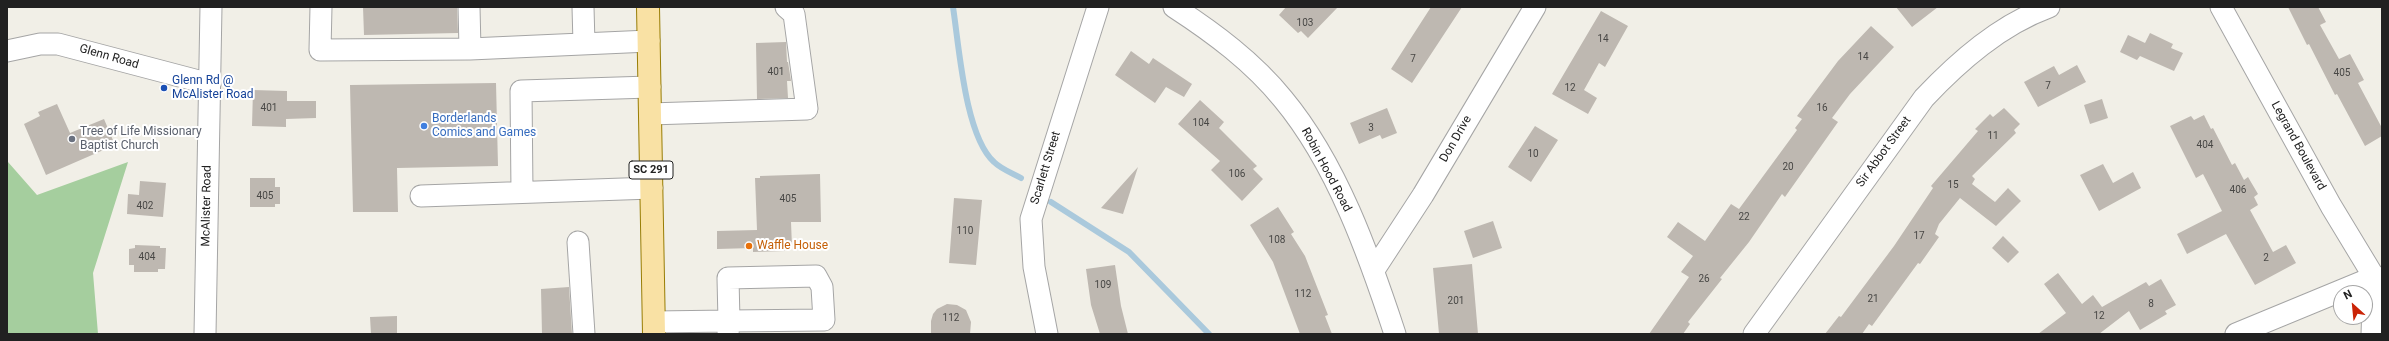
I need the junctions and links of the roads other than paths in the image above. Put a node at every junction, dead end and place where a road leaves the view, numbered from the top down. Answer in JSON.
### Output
{"nodes":[{"id":1,"x":211,"y":7,"type":"edge"},
{"id":2,"x":321,"y":7,"type":"edge"},
{"id":3,"x":470,"y":7,"type":"edge"},
{"id":4,"x":583,"y":7,"type":"edge"},
{"id":5,"x":648,"y":7,"type":"edge"},
{"id":6,"x":786,"y":7,"type":"edge"},
{"id":7,"x":1098,"y":7,"type":"edge"},
{"id":8,"x":1174,"y":7,"type":"edge"},
{"id":9,"x":1535,"y":7,"type":"edge"},
{"id":10,"x":2049,"y":7,"type":"edge"},
{"id":11,"x":2221,"y":7,"type":"edge"},
{"id":12,"x":649,"y":41,"type":"junction"},
{"id":13,"x":584,"y":44,"type":"junction"},
{"id":14,"x":470,"y":49,"type":"junction"},
{"id":15,"x":7,"y":51,"type":"edge"},
{"id":16,"x":210,"y":84,"type":"junction"},
{"id":17,"x":650,"y":87,"type":"junction"},
{"id":18,"x":650,"y":114,"type":"junction"},
{"id":19,"x":652,"y":188,"type":"junction"},
{"id":20,"x":522,"y":192,"type":"junction"},
{"id":21,"x":421,"y":196,"type":"dead end"},
{"id":22,"x":578,"y":242,"type":"dead end"},
{"id":23,"x":1374,"y":270,"type":"junction"},
{"id":24,"x":2378,"y":278,"type":"edge"},
{"id":25,"x":654,"y":328,"type":"edge"},
{"id":26,"x":729,"y":328,"type":"edge"},
{"id":27,"x":205,"y":334,"type":"edge"},
{"id":28,"x":584,"y":334,"type":"edge"},
{"id":29,"x":1047,"y":334,"type":"edge"},
{"id":30,"x":1395,"y":334,"type":"edge"},
{"id":31,"x":1754,"y":334,"type":"edge"},
{"id":32,"x":2236,"y":334,"type":"edge"},
{"id":33,"x":2372,"y":334,"type":"edge"}],
"edges":[{"from":1,"to":16,"type":"street","name":"McAlister Road"},
{"from":2,"to":14,"type":"street"},
{"from":3,"to":14,"type":"street"},
{"from":4,"to":13,"type":"street"},
{"from":5,"to":12,"type":"main road","number":"SC 291"},
{"from":6,"to":18,"type":"street"},
{"from":7,"to":29,"type":"street","name":"Scarlett Street"},
{"from":8,"to":23,"type":"street","name":"Robin Hood Road"},
{"from":9,"to":23,"type":"street","name":"Don Drive"},
{"from":10,"to":31,"type":"street","name":"Sir Abbot Street"},
{"from":11,"to":24,"type":"street","name":"Legrand Boulevard"},
{"from":12,"to":13,"type":"street"},
{"from":12,"to":17,"type":"main road","number":"SC 291"},
{"from":13,"to":14,"type":"street"},
{"from":15,"to":16,"type":"street","name":"Glenn Road"},
{"from":16,"to":27,"type":"street","name":"McAlister Road"},
{"from":17,"to":18,"type":"main road","number":"SC 291"},
{"from":17,"to":20,"type":"street"},
{"from":18,"to":19,"type":"main road","number":"SC 291"},
{"from":19,"to":20,"type":"street"},
{"from":19,"to":25,"type":"main road","number":"SC 291"},
{"from":20,"to":21,"type":"street"},
{"from":22,"to":28,"type":"street"},
{"from":23,"to":30,"type":"street","name":"Robin Hood Road"},
{"from":24,"to":32,"type":"street"},
{"from":24,"to":33,"type":"street"},
{"from":25,"to":26,"type":"street"},
{"from":26,"to":26,"type":"street"}]}
